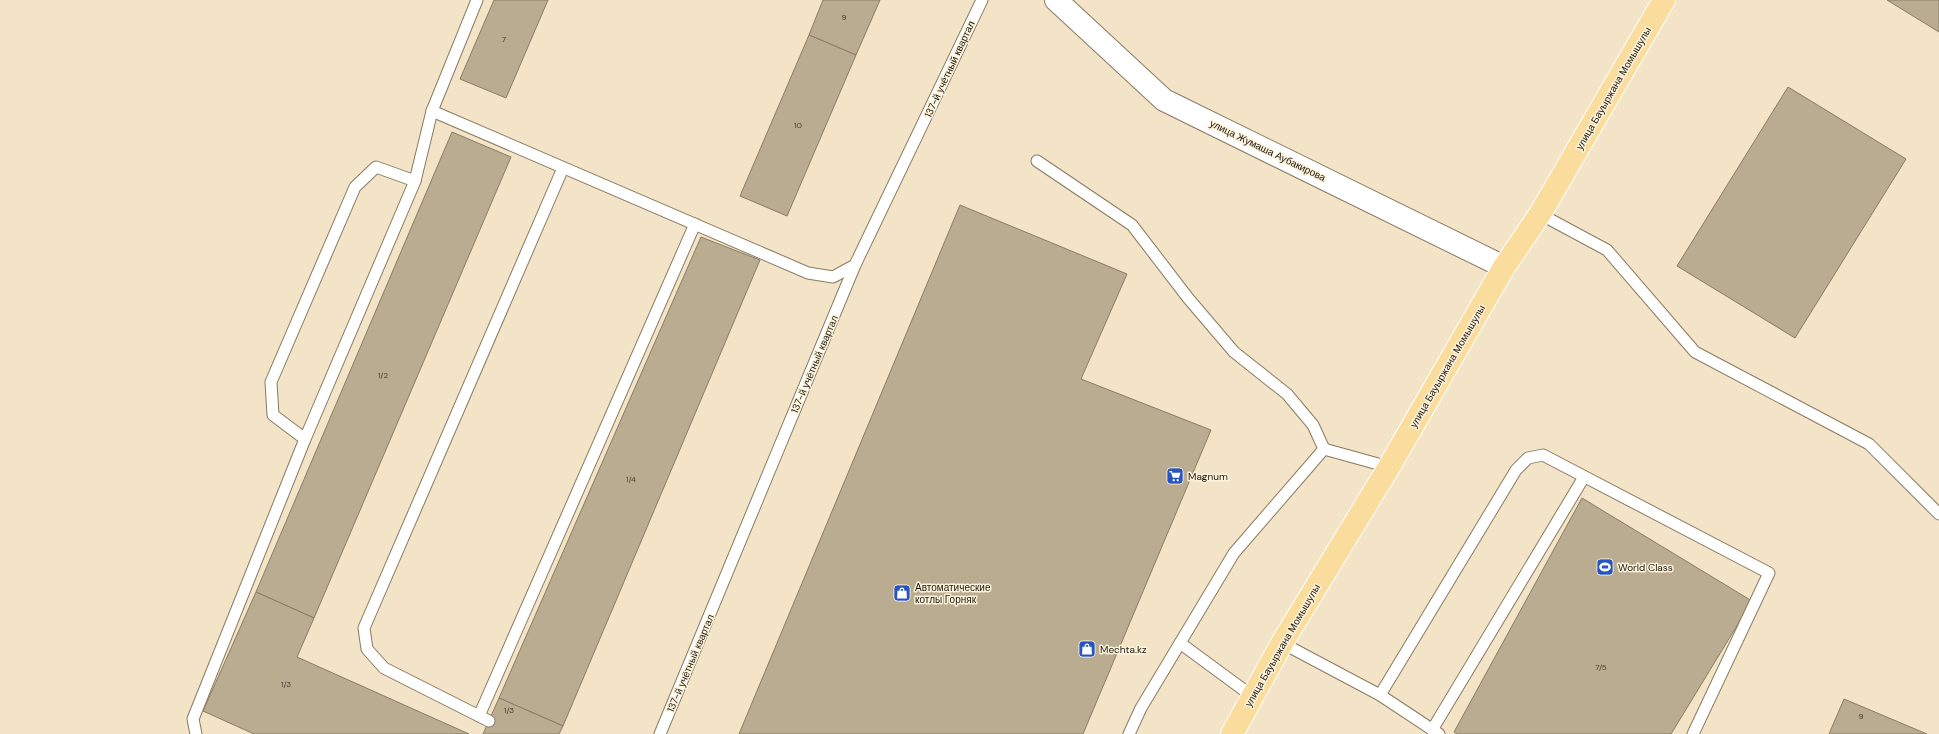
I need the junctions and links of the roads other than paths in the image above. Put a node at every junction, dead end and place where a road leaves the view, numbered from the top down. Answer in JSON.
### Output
{"nodes":[{"id":1,"x":477,"y":0,"type":"edge"},
{"id":2,"x":982,"y":0,"type":"edge"},
{"id":3,"x":1056,"y":0,"type":"edge"},
{"id":4,"x":1664,"y":0,"type":"edge"},
{"id":5,"x":432,"y":111,"type":"junction"},
{"id":6,"x":1037,"y":161,"type":"dead end"},
{"id":7,"x":563,"y":168,"type":"junction"},
{"id":8,"x":415,"y":181,"type":"junction"},
{"id":9,"x":1540,"y":214,"type":"junction"},
{"id":10,"x":694,"y":224,"type":"junction"},
{"id":11,"x":855,"y":265,"type":"junction"},
{"id":12,"x":1504,"y":267,"type":"junction"},
{"id":13,"x":305,"y":439,"type":"junction"},
{"id":14,"x":1324,"y":449,"type":"junction"},
{"id":15,"x":1389,"y":467,"type":"junction"},
{"id":16,"x":1584,"y":477,"type":"junction"},
{"id":17,"x":1939,"y":514,"type":"edge"},
{"id":18,"x":1180,"y":643,"type":"junction"},
{"id":19,"x":1282,"y":643,"type":"junction"},
{"id":20,"x":1380,"y":695,"type":"junction"},
{"id":21,"x":1252,"y":696,"type":"junction"},
{"id":22,"x":479,"y":716,"type":"junction"},
{"id":23,"x":489,"y":721,"type":"dead end"},
{"id":24,"x":1436,"y":732,"type":"edge"},
{"id":25,"x":196,"y":734,"type":"edge"},
{"id":26,"x":660,"y":734,"type":"edge"},
{"id":27,"x":1129,"y":734,"type":"edge"},
{"id":28,"x":1232,"y":734,"type":"edge"},
{"id":29,"x":1693,"y":734,"type":"edge"}],
"edges":[{"from":1,"to":5,"type":"lane"},
{"from":2,"to":11,"type":"lane","name":"137-й учётный квартал"},
{"from":3,"to":12,"type":"street","name":"улица Жумаша Аубакирова"},
{"from":4,"to":9,"type":"main road","name":"улица Бауыржана Момышулы"},
{"from":5,"to":7,"type":"lane"},
{"from":5,"to":8,"type":"lane"},
{"from":6,"to":14,"type":"lane"},
{"from":7,"to":10,"type":"lane"},
{"from":7,"to":22,"type":"lane"},
{"from":8,"to":13,"type":"lane"},
{"from":8,"to":13,"type":"lane"},
{"from":9,"to":12,"type":"main road","name":"улица Бауыржана Момышулы"},
{"from":9,"to":17,"type":"lane"},
{"from":10,"to":11,"type":"lane"},
{"from":10,"to":22,"type":"lane"},
{"from":11,"to":26,"type":"lane","name":"137-й учётный квартал"},
{"from":12,"to":15,"type":"main road","name":"улица Бауыржана Момышулы"},
{"from":13,"to":25,"type":"lane"},
{"from":14,"to":15,"type":"lane"},
{"from":14,"to":18,"type":"lane"},
{"from":15,"to":19,"type":"main road","name":"улица Бауыржана Момышулы"},
{"from":16,"to":20,"type":"lane"},
{"from":16,"to":24,"type":"lane"},
{"from":16,"to":29,"type":"lane"},
{"from":18,"to":21,"type":"lane"},
{"from":18,"to":27,"type":"lane"},
{"from":19,"to":20,"type":"lane"},
{"from":19,"to":21,"type":"main road","name":"улица Бауыржана Момышулы"},
{"from":20,"to":24,"type":"lane"},
{"from":21,"to":28,"type":"main road","name":"улица Бауыржана Момышулы"},
{"from":22,"to":23,"type":"lane"}]}
